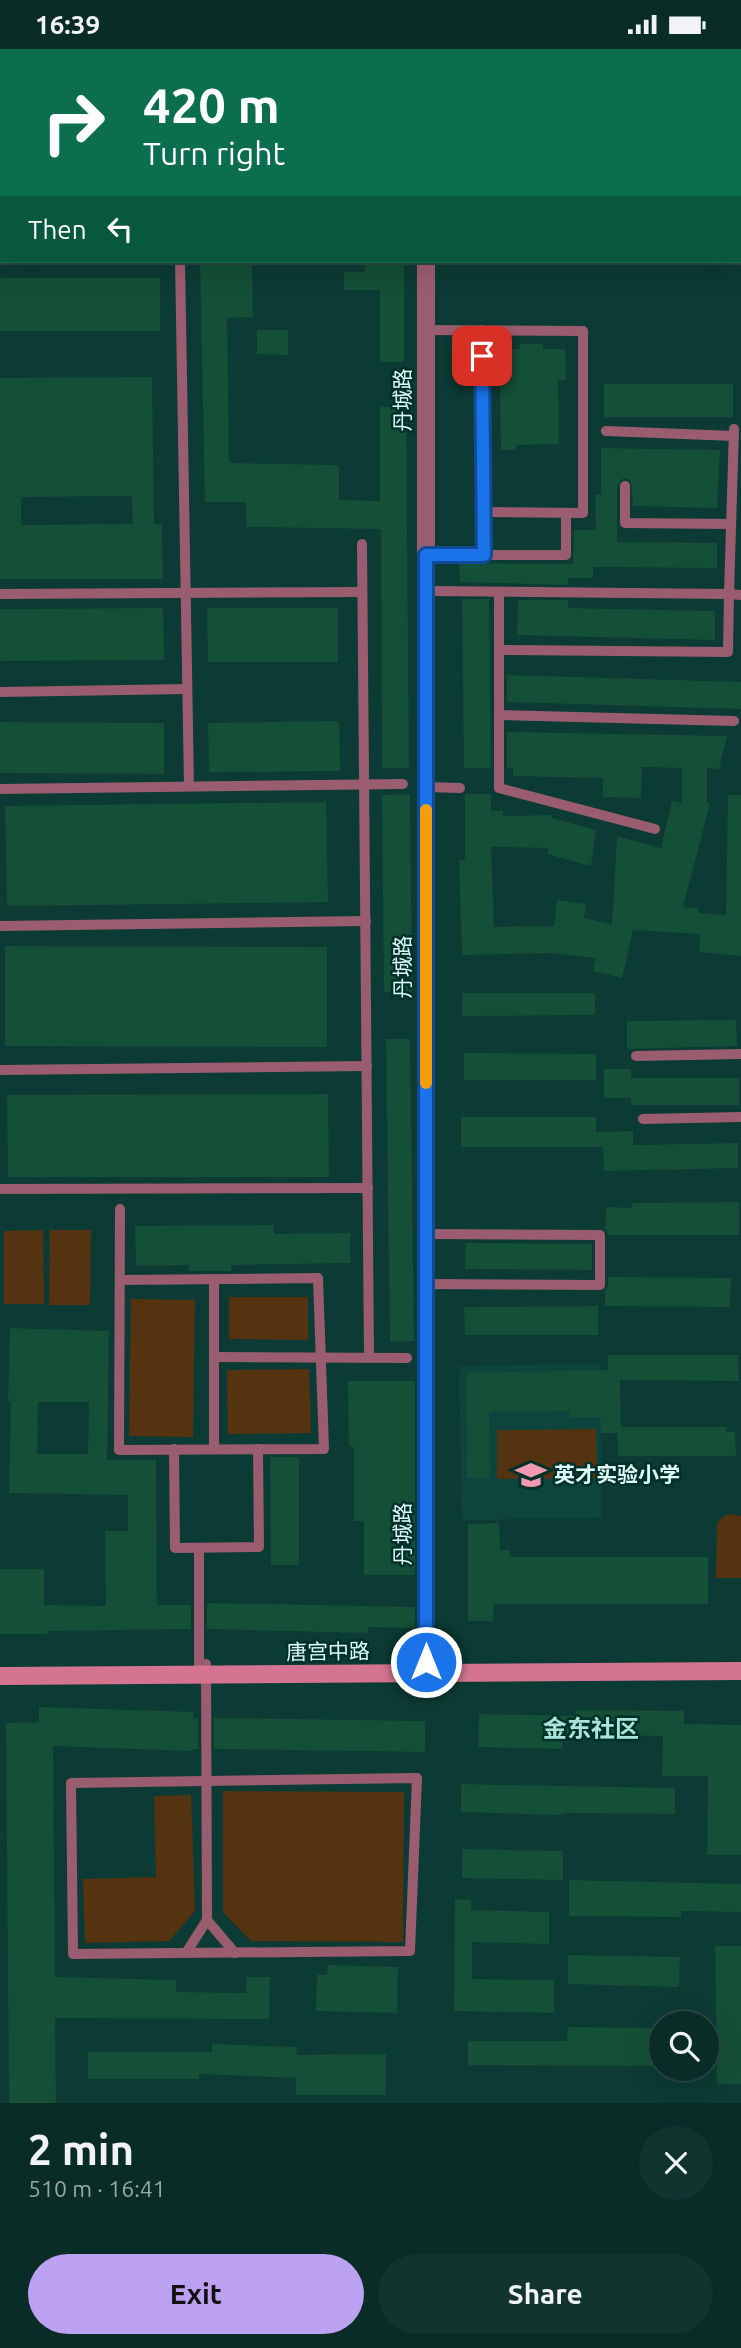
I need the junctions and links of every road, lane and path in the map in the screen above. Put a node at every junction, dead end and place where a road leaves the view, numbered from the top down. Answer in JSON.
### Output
{"nodes":[{"id":1,"x":180,"y":263,"type":"edge"},
{"id":2,"x":426,"y":263,"type":"edge"},
{"id":3,"x":426,"y":330,"type":"junction"},
{"id":4,"x":482,"y":330,"type":"junction"},
{"id":5,"x":606,"y":431,"type":"dead end"},
{"id":6,"x":736,"y":483,"type":"edge"},
{"id":7,"x":625,"y":486,"type":"dead end"},
{"id":8,"x":484,"y":512,"type":"junction"},
{"id":9,"x":566,"y":513,"type":"junction"},
{"id":10,"x":734,"y":529,"type":"edge"},
{"id":11,"x":362,"y":544,"type":"dead end"},
{"id":12,"x":426,"y":555,"type":"junction"},
{"id":13,"x":484,"y":555,"type":"junction"},
{"id":14,"x":426,"y":591,"type":"junction"},
{"id":15,"x":362,"y":592,"type":"junction"},
{"id":16,"x":499,"y":592,"type":"junction"},
{"id":17,"x":186,"y":593,"type":"junction"},
{"id":18,"x":0,"y":594,"type":"edge"},
{"id":19,"x":729,"y":594,"type":"junction"},
{"id":20,"x":741,"y":595,"type":"edge"},
{"id":21,"x":499,"y":649,"type":"junction"},
{"id":22,"x":187,"y":689,"type":"junction"},
{"id":23,"x":0,"y":692,"type":"edge"},
{"id":24,"x":499,"y":715,"type":"junction"},
{"id":25,"x":734,"y":721,"type":"dead end"},
{"id":26,"x":364,"y":784,"type":"junction"},
{"id":27,"x":403,"y":784,"type":"dead end"},
{"id":28,"x":189,"y":786,"type":"junction"},
{"id":29,"x":426,"y":787,"type":"junction"},
{"id":30,"x":460,"y":788,"type":"dead end"},
{"id":31,"x":0,"y":789,"type":"edge"},
{"id":32,"x":655,"y":829,"type":"dead end"},
{"id":33,"x":366,"y":921,"type":"junction"},
{"id":34,"x":0,"y":926,"type":"edge"},
{"id":35,"x":741,"y":1054,"type":"edge"},
{"id":36,"x":636,"y":1056,"type":"dead end"},
{"id":37,"x":367,"y":1066,"type":"junction"},
{"id":38,"x":0,"y":1069,"type":"edge"},
{"id":39,"x":741,"y":1118,"type":"edge"},
{"id":40,"x":643,"y":1119,"type":"dead end"},
{"id":41,"x":368,"y":1188,"type":"junction"},
{"id":42,"x":0,"y":1189,"type":"edge"},
{"id":43,"x":120,"y":1209,"type":"dead end"},
{"id":44,"x":426,"y":1234,"type":"junction"},
{"id":45,"x":214,"y":1279,"type":"junction"},
{"id":46,"x":120,"y":1280,"type":"junction"},
{"id":47,"x":426,"y":1284,"type":"junction"},
{"id":48,"x":214,"y":1357,"type":"junction"},
{"id":49,"x":320,"y":1357,"type":"junction"},
{"id":50,"x":369,"y":1357,"type":"junction"},
{"id":51,"x":407,"y":1358,"type":"dead end"},
{"id":52,"x":174,"y":1449,"type":"junction"},
{"id":53,"x":214,"y":1449,"type":"junction"},
{"id":54,"x":258,"y":1449,"type":"junction"},
{"id":55,"x":199,"y":1548,"type":"junction"},
{"id":56,"x":741,"y":1660,"type":"edge"},
{"id":57,"x":0,"y":1664,"type":"edge"},
{"id":58,"x":204,"y":1668,"type":"junction"},
{"id":59,"x":426,"y":1668,"type":"junction"},
{"id":60,"x":741,"y":1671,"type":"edge"},
{"id":61,"x":0,"y":1676,"type":"edge"},
{"id":62,"x":206,"y":1780,"type":"junction"},
{"id":63,"x":207,"y":1920,"type":"junction"},
{"id":64,"x":186,"y":1953,"type":"junction"},
{"id":65,"x":235,"y":1953,"type":"junction"}],
"edges":[{"from":1,"to":17,"type":"lane"},
{"from":2,"to":3,"type":"street","name":"丹城路"},
{"from":3,"to":4,"type":"lane"},
{"from":3,"to":12,"type":"street","name":"丹城路"},
{"from":4,"to":8,"type":"lane"},
{"from":4,"to":9,"type":"lane"},
{"from":5,"to":6,"type":"lane"},
{"from":6,"to":10,"type":"lane"},
{"from":7,"to":10,"type":"lane"},
{"from":8,"to":9,"type":"lane"},
{"from":8,"to":13,"type":"lane"},
{"from":9,"to":13,"type":"lane"},
{"from":10,"to":19,"type":"lane"},
{"from":11,"to":15,"type":"lane"},
{"from":12,"to":13,"type":"lane"},
{"from":12,"to":14,"type":"street","name":"丹城路"},
{"from":14,"to":16,"type":"lane"},
{"from":14,"to":29,"type":"street","name":"丹城路"},
{"from":15,"to":17,"type":"lane"},
{"from":15,"to":26,"type":"lane"},
{"from":16,"to":19,"type":"lane"},
{"from":16,"to":21,"type":"lane"},
{"from":17,"to":18,"type":"lane"},
{"from":17,"to":22,"type":"lane"},
{"from":19,"to":20,"type":"lane"},
{"from":19,"to":21,"type":"lane"},
{"from":21,"to":24,"type":"lane"},
{"from":22,"to":23,"type":"lane"},
{"from":22,"to":28,"type":"lane"},
{"from":24,"to":25,"type":"lane"},
{"from":24,"to":32,"type":"lane"},
{"from":26,"to":27,"type":"lane"},
{"from":26,"to":28,"type":"lane"},
{"from":26,"to":33,"type":"lane"},
{"from":28,"to":31,"type":"lane"},
{"from":29,"to":30,"type":"lane"},
{"from":29,"to":44,"type":"street","name":"丹城路"},
{"from":33,"to":34,"type":"lane"},
{"from":33,"to":37,"type":"lane"},
{"from":35,"to":36,"type":"lane"},
{"from":37,"to":38,"type":"lane"},
{"from":37,"to":41,"type":"lane"},
{"from":39,"to":40,"type":"lane"},
{"from":41,"to":42,"type":"lane"},
{"from":41,"to":50,"type":"lane"},
{"from":43,"to":46,"type":"lane"},
{"from":44,"to":47,"type":"street","name":"丹城路"},
{"from":44,"to":47,"type":"lane"},
{"from":45,"to":46,"type":"lane"},
{"from":45,"to":48,"type":"lane"},
{"from":45,"to":49,"type":"lane"},
{"from":46,"to":52,"type":"lane"},
{"from":47,"to":59,"type":"street","name":"丹城路"},
{"from":48,"to":49,"type":"lane"},
{"from":48,"to":53,"type":"lane"},
{"from":49,"to":50,"type":"lane"},
{"from":49,"to":54,"type":"lane"},
{"from":50,"to":51,"type":"lane"},
{"from":52,"to":53,"type":"lane"},
{"from":52,"to":55,"type":"lane"},
{"from":53,"to":54,"type":"lane"},
{"from":54,"to":55,"type":"lane"},
{"from":55,"to":58,"type":"lane"},
{"from":56,"to":59,"type":"main road","name":"唐宫中路"},
{"from":57,"to":58,"type":"main road","name":"唐宫中路"},
{"from":58,"to":59,"type":"main road","name":"唐宫中路"},
{"from":58,"to":61,"type":"main road","name":"唐宫中路"},
{"from":58,"to":62,"type":"lane"},
{"from":59,"to":60,"type":"main road","name":"唐宫中路"},
{"from":62,"to":63,"type":"lane"},
{"from":62,"to":64,"type":"lane"},
{"from":62,"to":65,"type":"lane"},
{"from":63,"to":64,"type":"lane"},
{"from":63,"to":65,"type":"lane"},
{"from":64,"to":65,"type":"lane"}]}
